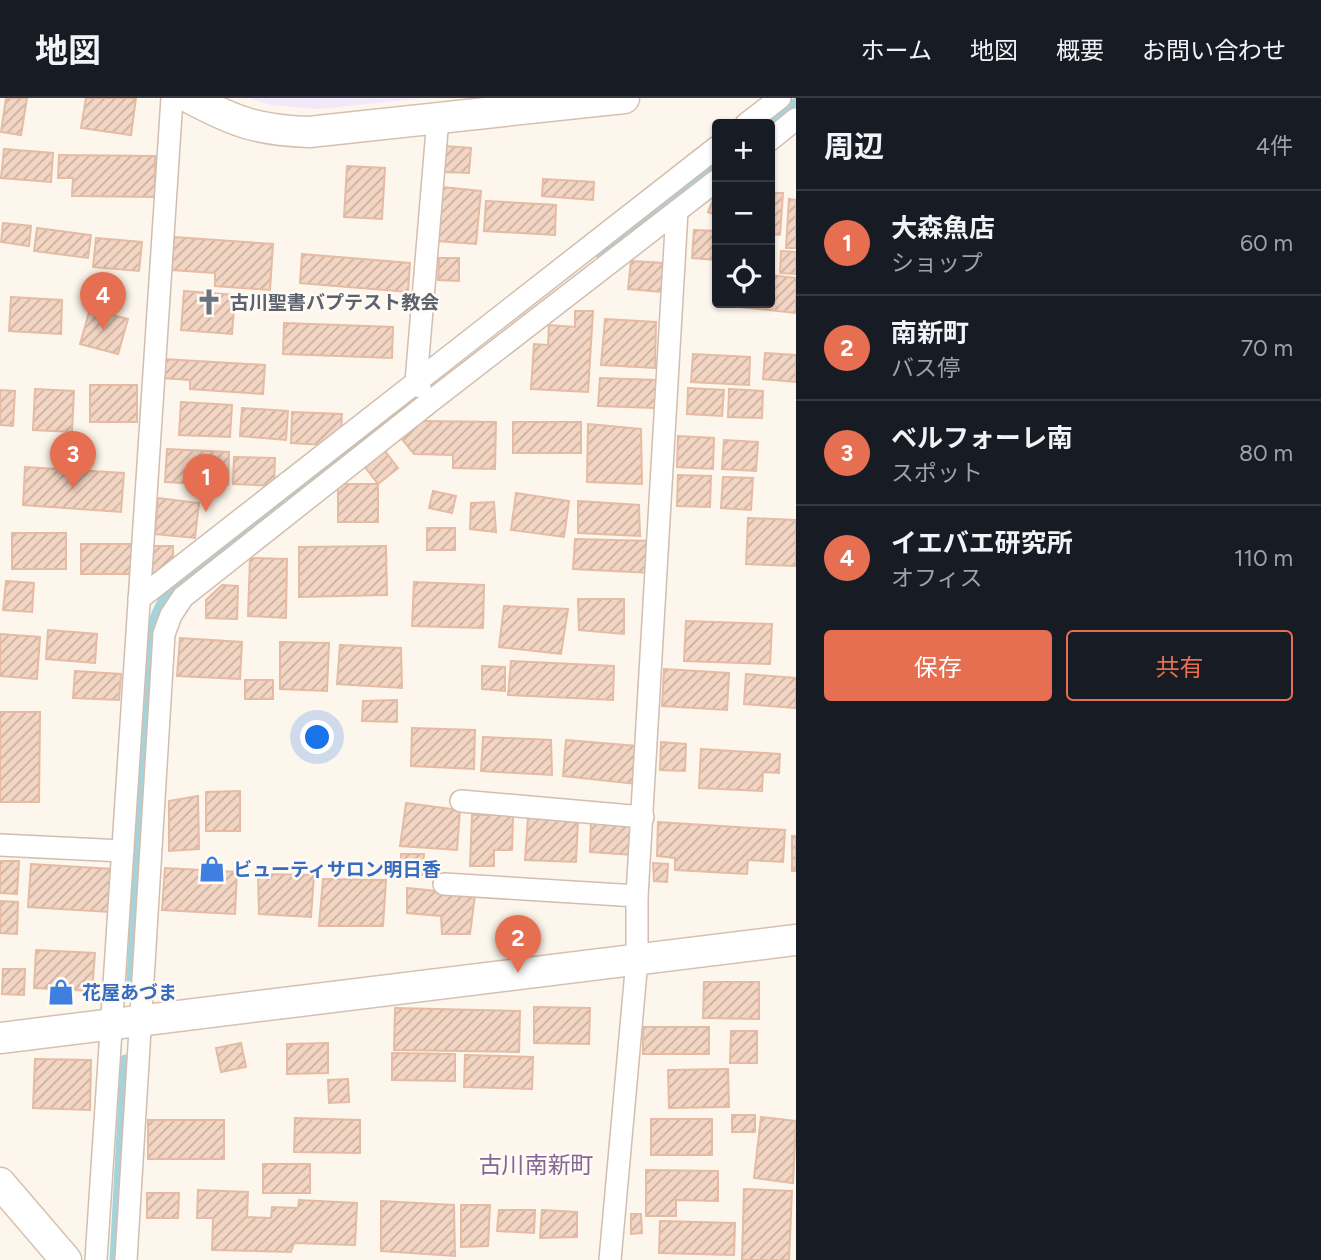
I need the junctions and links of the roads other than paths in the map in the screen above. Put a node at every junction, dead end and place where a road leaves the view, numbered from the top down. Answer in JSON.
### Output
{"nodes":[{"id":1,"x":172,"y":98,"type":"edge"},
{"id":2,"x":190,"y":98,"type":"edge"},
{"id":3,"x":624,"y":98,"type":"edge"},
{"id":4,"x":780,"y":98,"type":"edge"},
{"id":5,"x":438,"y":118,"type":"junction"},
{"id":6,"x":753,"y":119,"type":"edge"},
{"id":7,"x":796,"y":119,"type":"edge"},
{"id":8,"x":775,"y":135,"type":"edge"},
{"id":9,"x":712,"y":151,"type":"edge"},
{"id":10,"x":714,"y":182,"type":"edge"},
{"id":11,"x":677,"y":211,"type":"junction"},
{"id":12,"x":423,"y":391,"type":"junction"},
{"id":13,"x":139,"y":599,"type":"junction"},
{"id":14,"x":145,"y":718,"type":"junction"},
{"id":15,"x":461,"y":801,"type":"dead end"},
{"id":16,"x":643,"y":817,"type":"junction"},
{"id":17,"x":0,"y":845,"type":"edge"},
{"id":18,"x":123,"y":851,"type":"junction"},
{"id":19,"x":444,"y":884,"type":"dead end"},
{"id":20,"x":637,"y":896,"type":"junction"},
{"id":21,"x":796,"y":940,"type":"edge"},
{"id":22,"x":637,"y":960,"type":"junction"},
{"id":23,"x":126,"y":1023,"type":"junction"},
{"id":24,"x":0,"y":1038,"type":"edge"},
{"id":25,"x":0,"y":1183,"type":"edge"},
{"id":26,"x":66,"y":1260,"type":"edge"},
{"id":27,"x":96,"y":1260,"type":"edge"},
{"id":28,"x":126,"y":1260,"type":"edge"},
{"id":29,"x":610,"y":1260,"type":"edge"}],
"edges":[{"from":1,"to":13,"type":"street"},
{"from":2,"to":5,"type":"street"},
{"from":3,"to":5,"type":"street"},
{"from":4,"to":6,"type":"street"},
{"from":5,"to":12,"type":"street"},
{"from":7,"to":8,"type":"street"},
{"from":9,"to":12,"type":"street"},
{"from":10,"to":11,"type":"street"},
{"from":11,"to":12,"type":"street"},
{"from":11,"to":16,"type":"street"},
{"from":12,"to":13,"type":"street"},
{"from":12,"to":14,"type":"street"},
{"from":13,"to":14,"type":"street"},
{"from":14,"to":18,"type":"street"},
{"from":14,"to":23,"type":"street"},
{"from":15,"to":16,"type":"street"},
{"from":16,"to":20,"type":"street"},
{"from":17,"to":18,"type":"street"},
{"from":18,"to":23,"type":"street"},
{"from":19,"to":20,"type":"street"},
{"from":20,"to":22,"type":"street"},
{"from":21,"to":22,"type":"street"},
{"from":22,"to":23,"type":"street"},
{"from":22,"to":29,"type":"street"},
{"from":23,"to":24,"type":"street"},
{"from":23,"to":27,"type":"street"},
{"from":23,"to":28,"type":"street"},
{"from":25,"to":26,"type":"street"}]}
